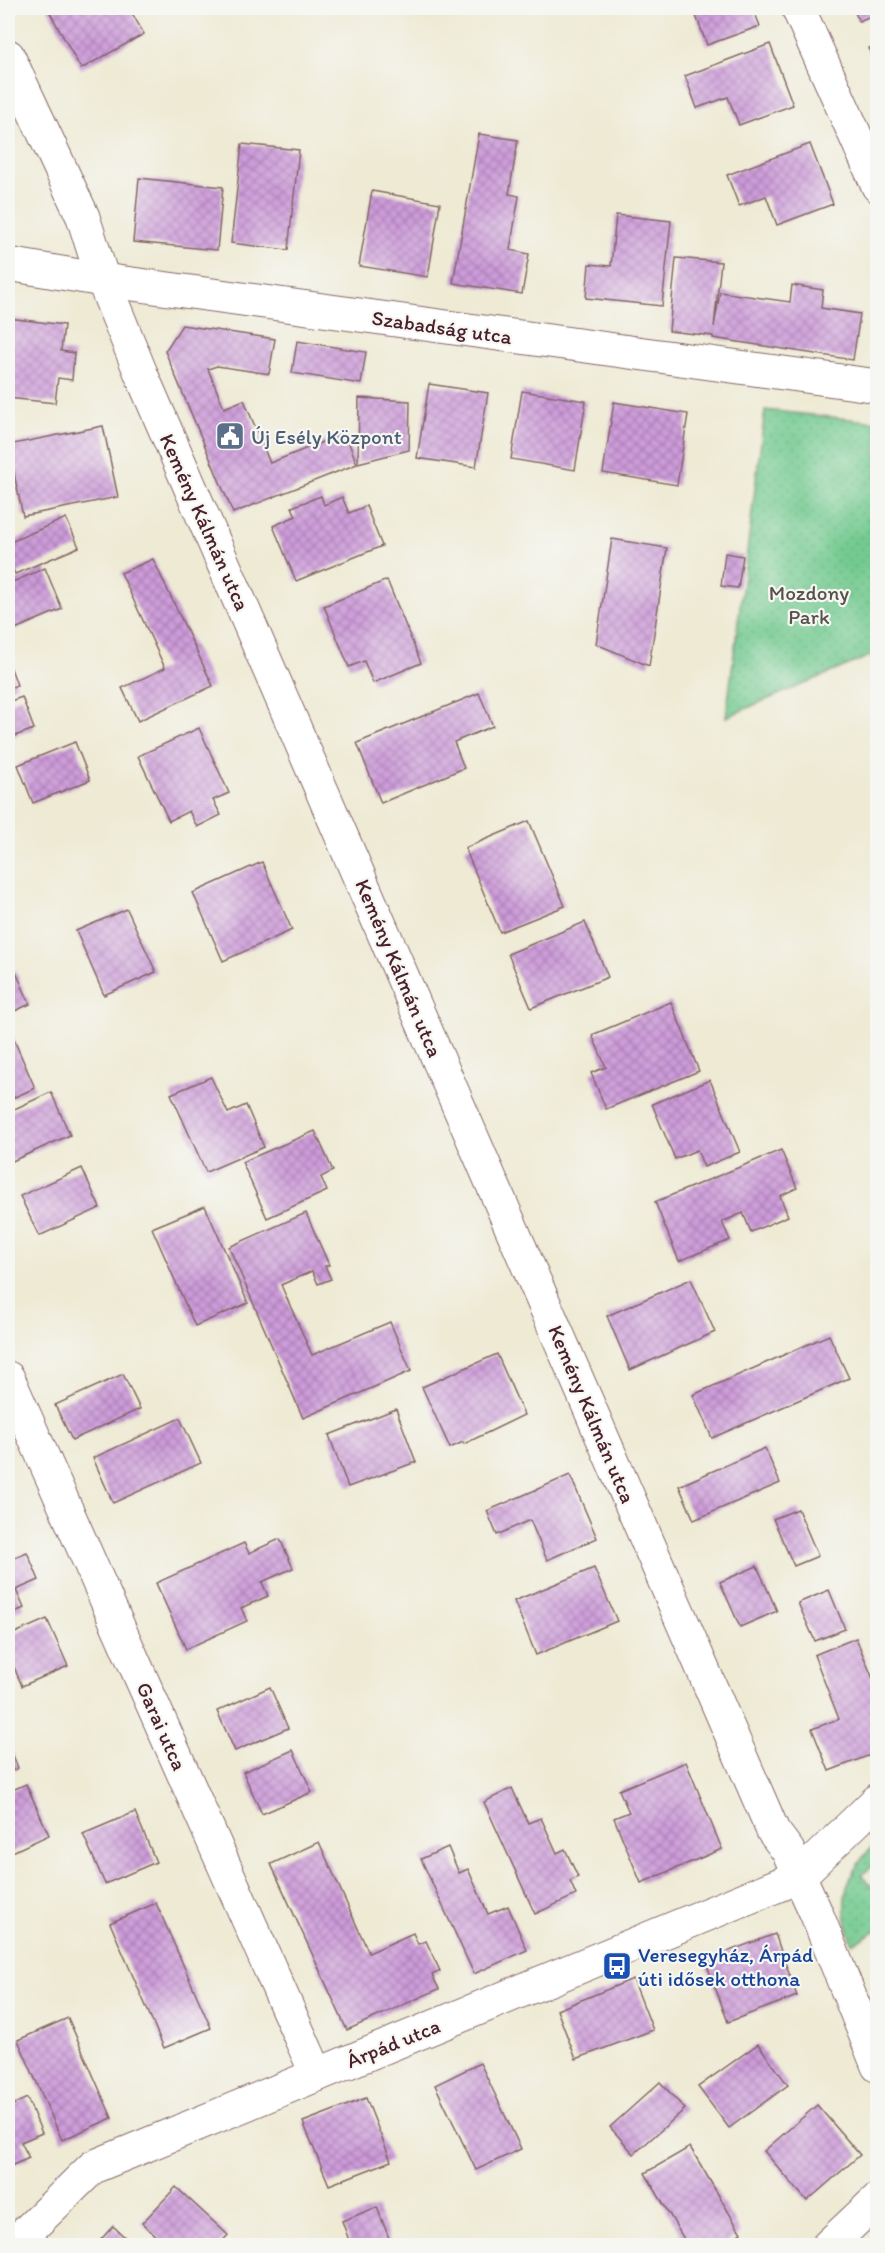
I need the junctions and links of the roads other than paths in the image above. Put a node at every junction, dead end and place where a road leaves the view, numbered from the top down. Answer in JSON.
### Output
{"nodes":[{"id":1,"x":798,"y":8,"type":"edge"},
{"id":2,"x":8,"y":56,"type":"edge"},
{"id":3,"x":878,"y":186,"type":"edge"},
{"id":4,"x":8,"y":264,"type":"edge"},
{"id":5,"x":103,"y":280,"type":"junction"},
{"id":6,"x":878,"y":386,"type":"edge"},
{"id":7,"x":8,"y":1378,"type":"edge"},
{"id":8,"x":878,"y":1800,"type":"edge"},
{"id":9,"x":798,"y":1877,"type":"junction"},
{"id":10,"x":878,"y":2066,"type":"edge"},
{"id":11,"x":317,"y":2074,"type":"junction"},
{"id":12,"x":878,"y":2199,"type":"edge"},
{"id":13,"x":12,"y":2246,"type":"edge"},
{"id":14,"x":828,"y":2246,"type":"edge"}],
"edges":[{"from":1,"to":3,"type":"street"},
{"from":2,"to":5,"type":"street","name":"Kemény Kálmán utca"},
{"from":4,"to":5,"type":"street","name":"Szabadság utca"},
{"from":5,"to":6,"type":"street","name":"Szabadság utca"},
{"from":5,"to":9,"type":"street","name":"Kemény Kálmán utca"},
{"from":7,"to":11,"type":"street","name":"Garai utca"},
{"from":8,"to":9,"type":"street"},
{"from":9,"to":10,"type":"street","name":"Kemény Kálmán utca"},
{"from":9,"to":11,"type":"street","name":"Árpád utca"},
{"from":11,"to":13,"type":"street","name":"Árpád utca"},
{"from":12,"to":14,"type":"street"}]}
